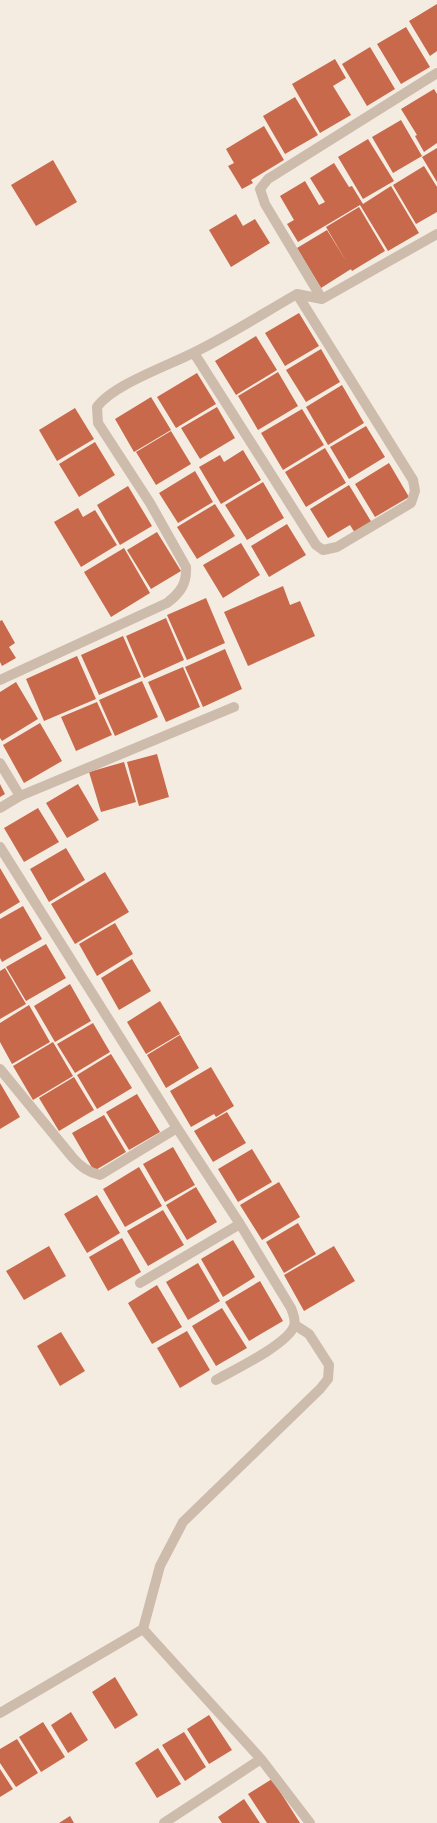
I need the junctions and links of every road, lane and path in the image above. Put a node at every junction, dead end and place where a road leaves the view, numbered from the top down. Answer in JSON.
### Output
{"nodes":[{"id":1,"x":437,"y":73,"type":"edge"},
{"id":2,"x":437,"y":234,"type":"edge"},
{"id":3,"x":297,"y":294,"type":"junction"},
{"id":4,"x":322,"y":299,"type":"junction"},
{"id":5,"x":194,"y":353,"type":"junction"},
{"id":6,"x":0,"y":680,"type":"edge"},
{"id":7,"x":234,"y":707,"type":"dead end"},
{"id":8,"x":0,"y":762,"type":"edge"},
{"id":9,"x":20,"y":796,"type":"junction"},
{"id":10,"x":0,"y":808,"type":"edge"},
{"id":11,"x":0,"y":847,"type":"edge"},
{"id":12,"x":0,"y":1071,"type":"edge"},
{"id":13,"x":177,"y":1128,"type":"junction"},
{"id":14,"x":240,"y":1224,"type":"junction"},
{"id":15,"x":140,"y":1283,"type":"dead end"},
{"id":16,"x":295,"y":1325,"type":"junction"},
{"id":17,"x":216,"y":1380,"type":"dead end"},
{"id":18,"x":143,"y":1629,"type":"junction"},
{"id":19,"x":0,"y":1713,"type":"edge"},
{"id":20,"x":261,"y":1758,"type":"junction"},
{"id":21,"x":164,"y":1823,"type":"edge"},
{"id":22,"x":310,"y":1823,"type":"edge"}],
"edges":[{"from":1,"to":4,"type":"street"},
{"from":2,"to":4,"type":"street"},
{"from":3,"to":4,"type":"street"},
{"from":3,"to":5,"type":"street"},
{"from":3,"to":5,"type":"street"},
{"from":5,"to":6,"type":"street"},
{"from":7,"to":9,"type":"street"},
{"from":8,"to":9,"type":"street"},
{"from":9,"to":10,"type":"street"},
{"from":11,"to":13,"type":"street"},
{"from":12,"to":13,"type":"street"},
{"from":13,"to":14,"type":"street"},
{"from":14,"to":15,"type":"street"},
{"from":14,"to":16,"type":"street"},
{"from":16,"to":17,"type":"street"},
{"from":16,"to":18,"type":"street"},
{"from":18,"to":19,"type":"street"},
{"from":18,"to":20,"type":"street"},
{"from":20,"to":21,"type":"street"},
{"from":20,"to":22,"type":"street"}]}
